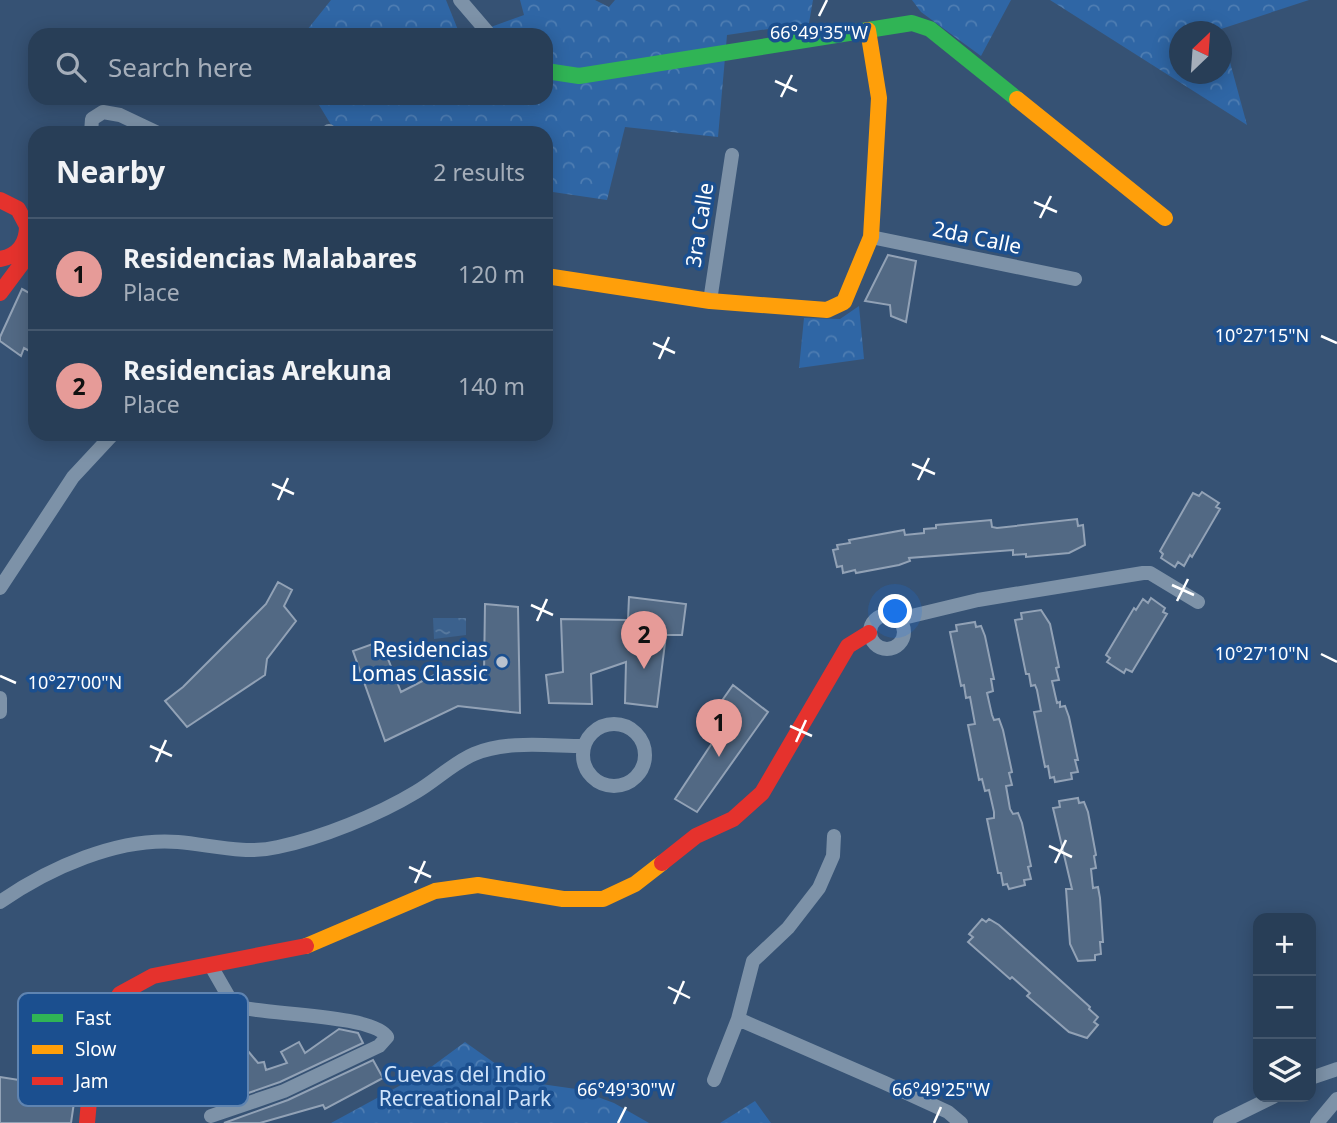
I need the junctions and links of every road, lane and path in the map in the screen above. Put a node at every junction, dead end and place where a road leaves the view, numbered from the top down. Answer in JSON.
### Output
{"nodes":[{"id":1,"x":460,"y":0,"type":"edge"},
{"id":2,"x":484,"y":28,"type":"edge"},
{"id":3,"x":868,"y":30,"type":"junction"},
{"id":4,"x":553,"y":72,"type":"edge"},
{"id":5,"x":92,"y":126,"type":"edge"},
{"id":6,"x":143,"y":126,"type":"edge"},
{"id":7,"x":732,"y":155,"type":"dead end"},
{"id":8,"x":0,"y":188,"type":"edge"},
{"id":9,"x":0,"y":200,"type":"edge"},
{"id":10,"x":28,"y":206,"type":"edge"},
{"id":11,"x":1166,"y":218,"type":"dead end"},
{"id":12,"x":871,"y":237,"type":"junction"},
{"id":13,"x":28,"y":254,"type":"edge"},
{"id":14,"x":0,"y":258,"type":"edge"},
{"id":15,"x":553,"y":277,"type":"edge"},
{"id":16,"x":1075,"y":279,"type":"dead end"},
{"id":17,"x":0,"y":293,"type":"edge"},
{"id":18,"x":710,"y":301,"type":"junction"},
{"id":19,"x":106,"y":441,"type":"edge"},
{"id":20,"x":0,"y":588,"type":"edge"},
{"id":21,"x":1198,"y":602,"type":"dead end"},
{"id":22,"x":899,"y":619,"type":"junction"},
{"id":23,"x":870,"y":633,"type":"junction"},
{"id":24,"x":0,"y":698,"type":"edge"},
{"id":25,"x":0,"y":712,"type":"edge"},
{"id":26,"x":584,"y":746,"type":"junction"},
{"id":27,"x":834,"y":836,"type":"dead end"},
{"id":28,"x":0,"y":902,"type":"edge"},
{"id":29,"x":211,"y":966,"type":"junction"},
{"id":30,"x":122,"y":993,"type":"edge"},
{"id":31,"x":226,"y":993,"type":"edge"},
{"id":32,"x":248,"y":1010,"type":"edge"},
{"id":33,"x":737,"y":1019,"type":"junction"},
{"id":34,"x":1337,"y":1069,"type":"edge"},
{"id":35,"x":1316,"y":1076,"type":"edge"},
{"id":36,"x":714,"y":1080,"type":"dead end"},
{"id":37,"x":1337,"y":1099,"type":"edge"},
{"id":38,"x":1263,"y":1102,"type":"edge"},
{"id":39,"x":248,"y":1103,"type":"edge"},
{"id":40,"x":240,"y":1106,"type":"edge"},
{"id":41,"x":211,"y":1116,"type":"dead end"},
{"id":42,"x":961,"y":1123,"type":"edge"},
{"id":43,"x":1220,"y":1123,"type":"edge"},
{"id":44,"x":1317,"y":1123,"type":"edge"}],
"edges":[{"from":1,"to":2,"type":"street"},
{"from":3,"to":4,"type":"street"},
{"from":3,"to":11,"type":"street"},
{"from":3,"to":12,"type":"street"},
{"from":5,"to":6,"type":"street"},
{"from":7,"to":18,"type":"street","name":"3ra Calle"},
{"from":8,"to":10,"type":"street"},
{"from":9,"to":14,"type":"street"},
{"from":12,"to":16,"type":"street","name":"2da Calle"},
{"from":12,"to":18,"type":"street"},
{"from":13,"to":17,"type":"street"},
{"from":15,"to":18,"type":"street"},
{"from":19,"to":20,"type":"street"},
{"from":21,"to":22,"type":"street"},
{"from":22,"to":23,"type":"street"},
{"from":22,"to":23,"type":"street"},
{"from":23,"to":29,"type":"street"},
{"from":24,"to":25,"type":"street"},
{"from":26,"to":26,"type":"street"},
{"from":26,"to":28,"type":"street"},
{"from":27,"to":33,"type":"street"},
{"from":29,"to":30,"type":"street"},
{"from":29,"to":31,"type":"street"},
{"from":32,"to":39,"type":"street"},
{"from":33,"to":36,"type":"street"},
{"from":33,"to":42,"type":"street"},
{"from":34,"to":35,"type":"street"},
{"from":37,"to":44,"type":"street"},
{"from":38,"to":43,"type":"street"},
{"from":40,"to":41,"type":"street"}]}
